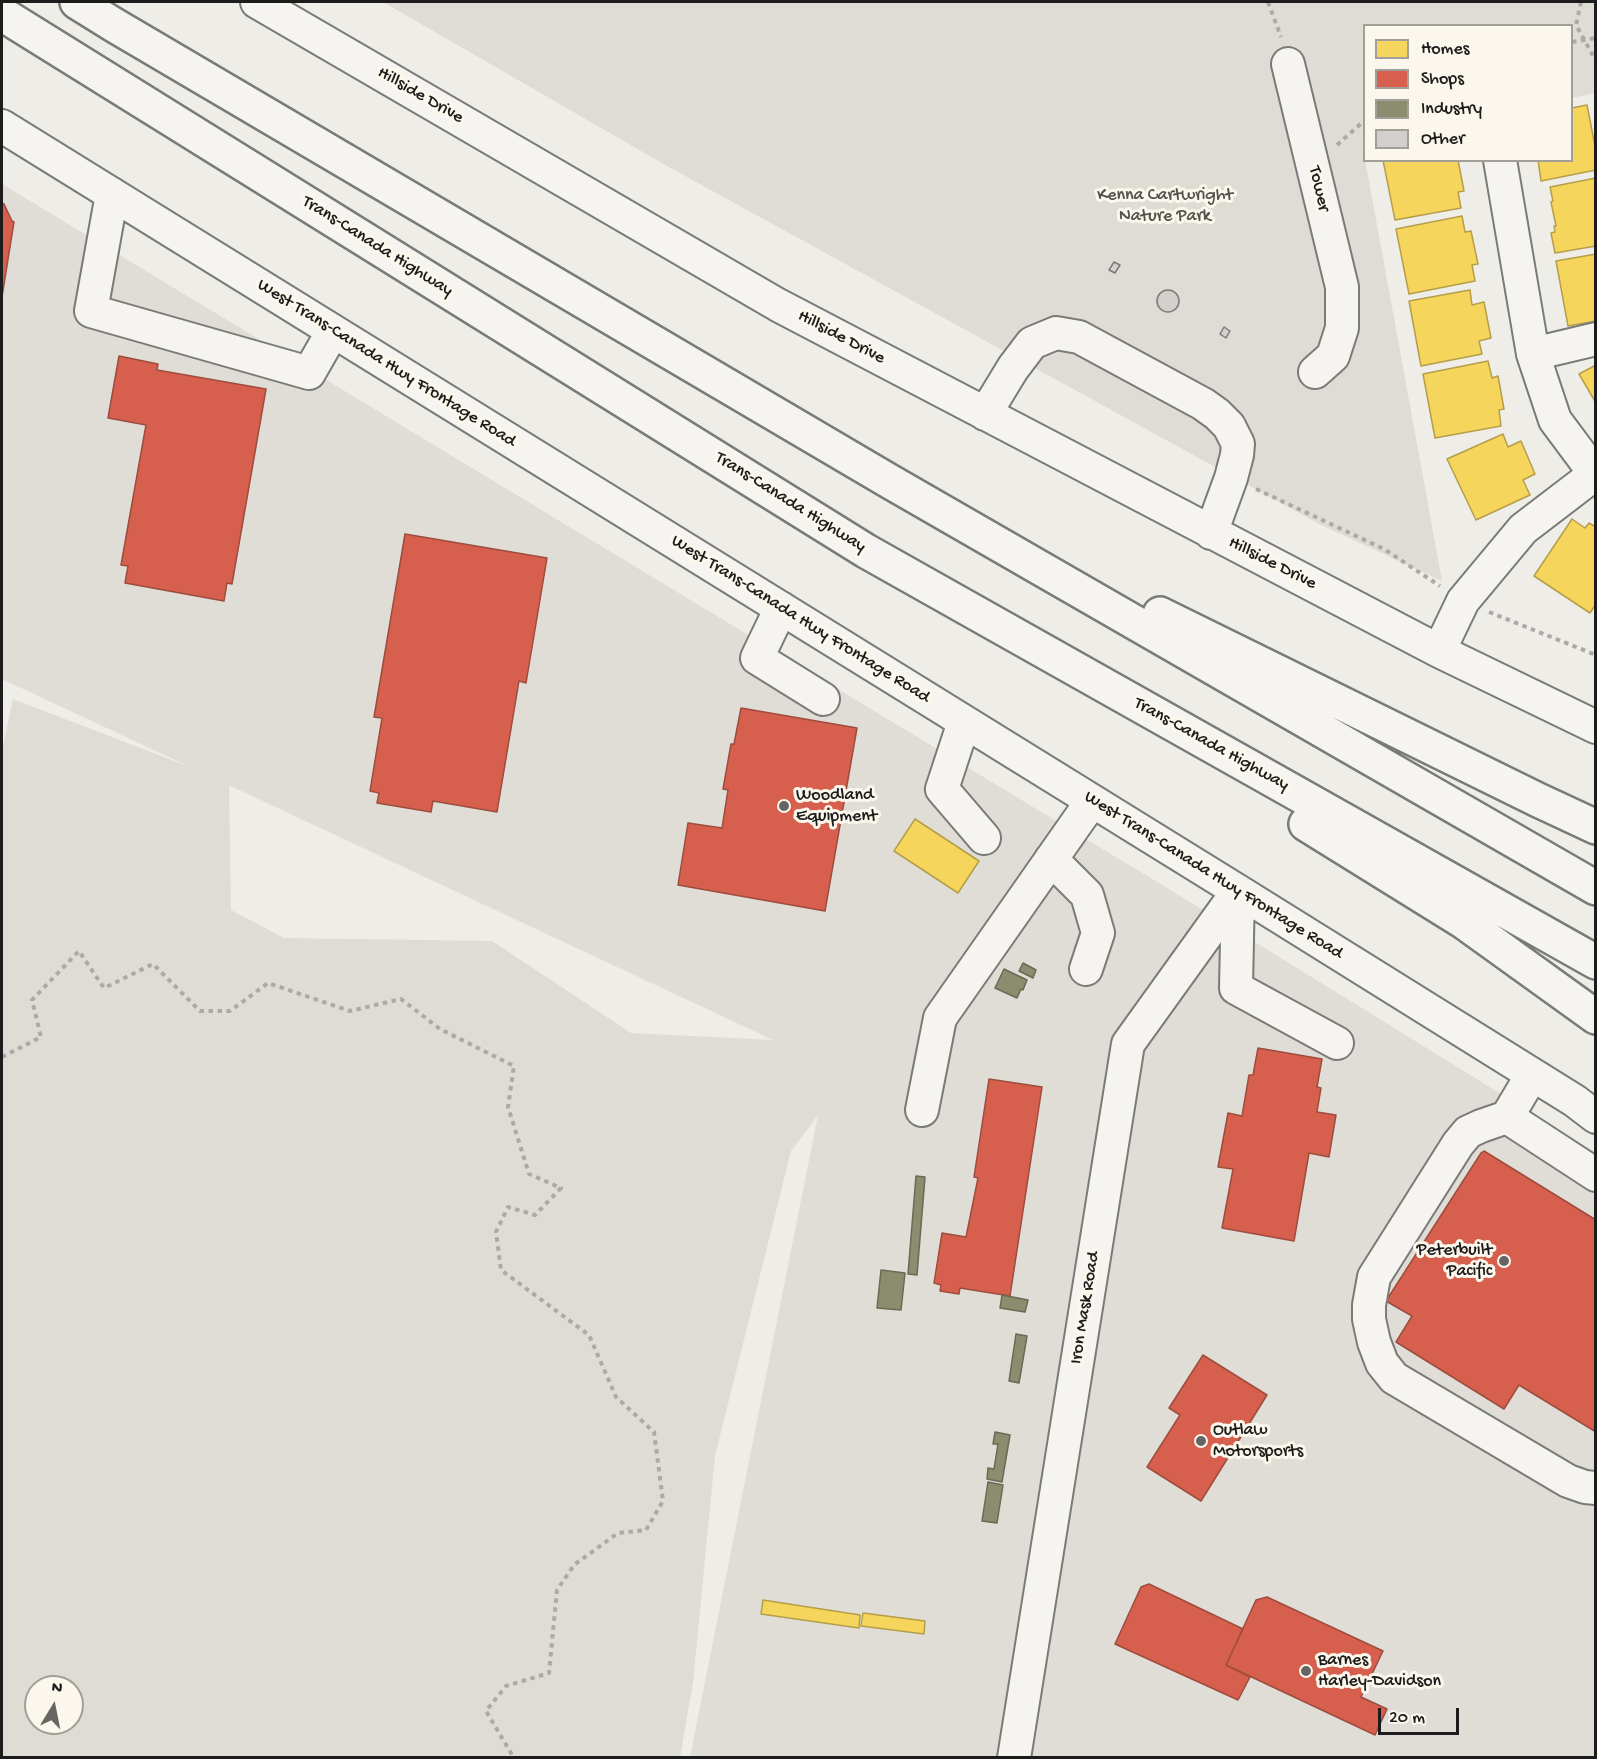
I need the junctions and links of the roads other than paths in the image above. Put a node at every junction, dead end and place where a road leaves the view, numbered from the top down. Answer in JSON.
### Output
{"nodes":[{"id":1,"x":77,"y":2,"type":"edge"},
{"id":2,"x":257,"y":2,"type":"edge"},
{"id":3,"x":2,"y":14,"type":"edge"},
{"id":4,"x":1288,"y":64,"type":"road end"},
{"id":5,"x":2,"y":126,"type":"edge"},
{"id":6,"x":1500,"y":162,"type":"edge"},
{"id":7,"x":112,"y":194,"type":"junction"},
{"id":8,"x":333,"y":331,"type":"junction"},
{"id":9,"x":1596,"y":339,"type":"edge"},
{"id":10,"x":1533,"y":354,"type":"junction"},
{"id":11,"x":1315,"y":372,"type":"dead end"},
{"id":12,"x":985,"y":414,"type":"junction"},
{"id":13,"x":1595,"y":475,"type":"edge"},
{"id":14,"x":889,"y":481,"type":"junction"},
{"id":15,"x":1211,"y":533,"type":"junction"},
{"id":16,"x":866,"y":551,"type":"junction"},
{"id":17,"x":781,"y":608,"type":"junction"},
{"id":18,"x":1439,"y":651,"type":"junction"},
{"id":19,"x":823,"y":699,"type":"dead end"},
{"id":20,"x":964,"y":722,"type":"junction"},
{"id":21,"x":1596,"y":727,"type":"edge"},
{"id":22,"x":1092,"y":801,"type":"junction"},
{"id":23,"x":1596,"y":827,"type":"edge"},
{"id":24,"x":984,"y":838,"type":"dead end"},
{"id":25,"x":1051,"y":859,"type":"junction"},
{"id":26,"x":1596,"y":888,"type":"edge"},
{"id":27,"x":1238,"y":891,"type":"junction"},
{"id":28,"x":1596,"y":962,"type":"edge"},
{"id":29,"x":1086,"y":969,"type":"dead end"},
{"id":30,"x":1596,"y":1017,"type":"edge"},
{"id":31,"x":1337,"y":1043,"type":"dead end"},
{"id":32,"x":1532,"y":1075,"type":"junction"},
{"id":33,"x":922,"y":1110,"type":"dead end"},
{"id":34,"x":1506,"y":1117,"type":"junction"},
{"id":35,"x":1596,"y":1117,"type":"edge"},
{"id":36,"x":1596,"y":1175,"type":"edge"},
{"id":37,"x":1596,"y":1488,"type":"edge"},
{"id":38,"x":1014,"y":1758,"type":"edge"}],
"edges":[{"from":1,"to":14,"type":"highway"},
{"from":2,"to":12,"type":"street","name":"Hillside Drive"},
{"from":3,"to":16,"type":"highway","name":"Trans-Canada Highway"},
{"from":4,"to":11,"type":"street","name":"Tower"},
{"from":5,"to":7,"type":"street","name":"West Trans-Canada Hwy Frontage Road"},
{"from":6,"to":10,"type":"street"},
{"from":7,"to":8,"type":"street","name":"West Trans-Canada Hwy Frontage Road"},
{"from":7,"to":8,"type":"street"},
{"from":8,"to":17,"type":"street","name":"West Trans-Canada Hwy Frontage Road"},
{"from":9,"to":10,"type":"street"},
{"from":10,"to":13,"type":"street"},
{"from":12,"to":15,"type":"street","name":"Hillside Drive"},
{"from":12,"to":15,"type":"street"},
{"from":13,"to":18,"type":"street"},
{"from":14,"to":23,"type":"highway"},
{"from":14,"to":26,"type":"highway"},
{"from":15,"to":18,"type":"street","name":"Hillside Drive"},
{"from":16,"to":28,"type":"highway","name":"Trans-Canada Highway"},
{"from":16,"to":30,"type":"highway"},
{"from":17,"to":19,"type":"street"},
{"from":17,"to":20,"type":"street","name":"West Trans-Canada Hwy Frontage Road"},
{"from":18,"to":21,"type":"street","name":"Hillside Drive"},
{"from":20,"to":22,"type":"street","name":"West Trans-Canada Hwy Frontage Road"},
{"from":20,"to":24,"type":"street"},
{"from":22,"to":25,"type":"street"},
{"from":22,"to":27,"type":"street","name":"West Trans-Canada Hwy Frontage Road"},
{"from":25,"to":29,"type":"street"},
{"from":25,"to":33,"type":"street"},
{"from":27,"to":31,"type":"street"},
{"from":27,"to":32,"type":"street","name":"West Trans-Canada Hwy Frontage Road"},
{"from":27,"to":38,"type":"street","name":"Iron Mask Road"},
{"from":32,"to":34,"type":"street"},
{"from":32,"to":35,"type":"street","name":"West Trans-Canada Hwy Frontage Road"},
{"from":34,"to":36,"type":"street"},
{"from":34,"to":37,"type":"street"}]}
